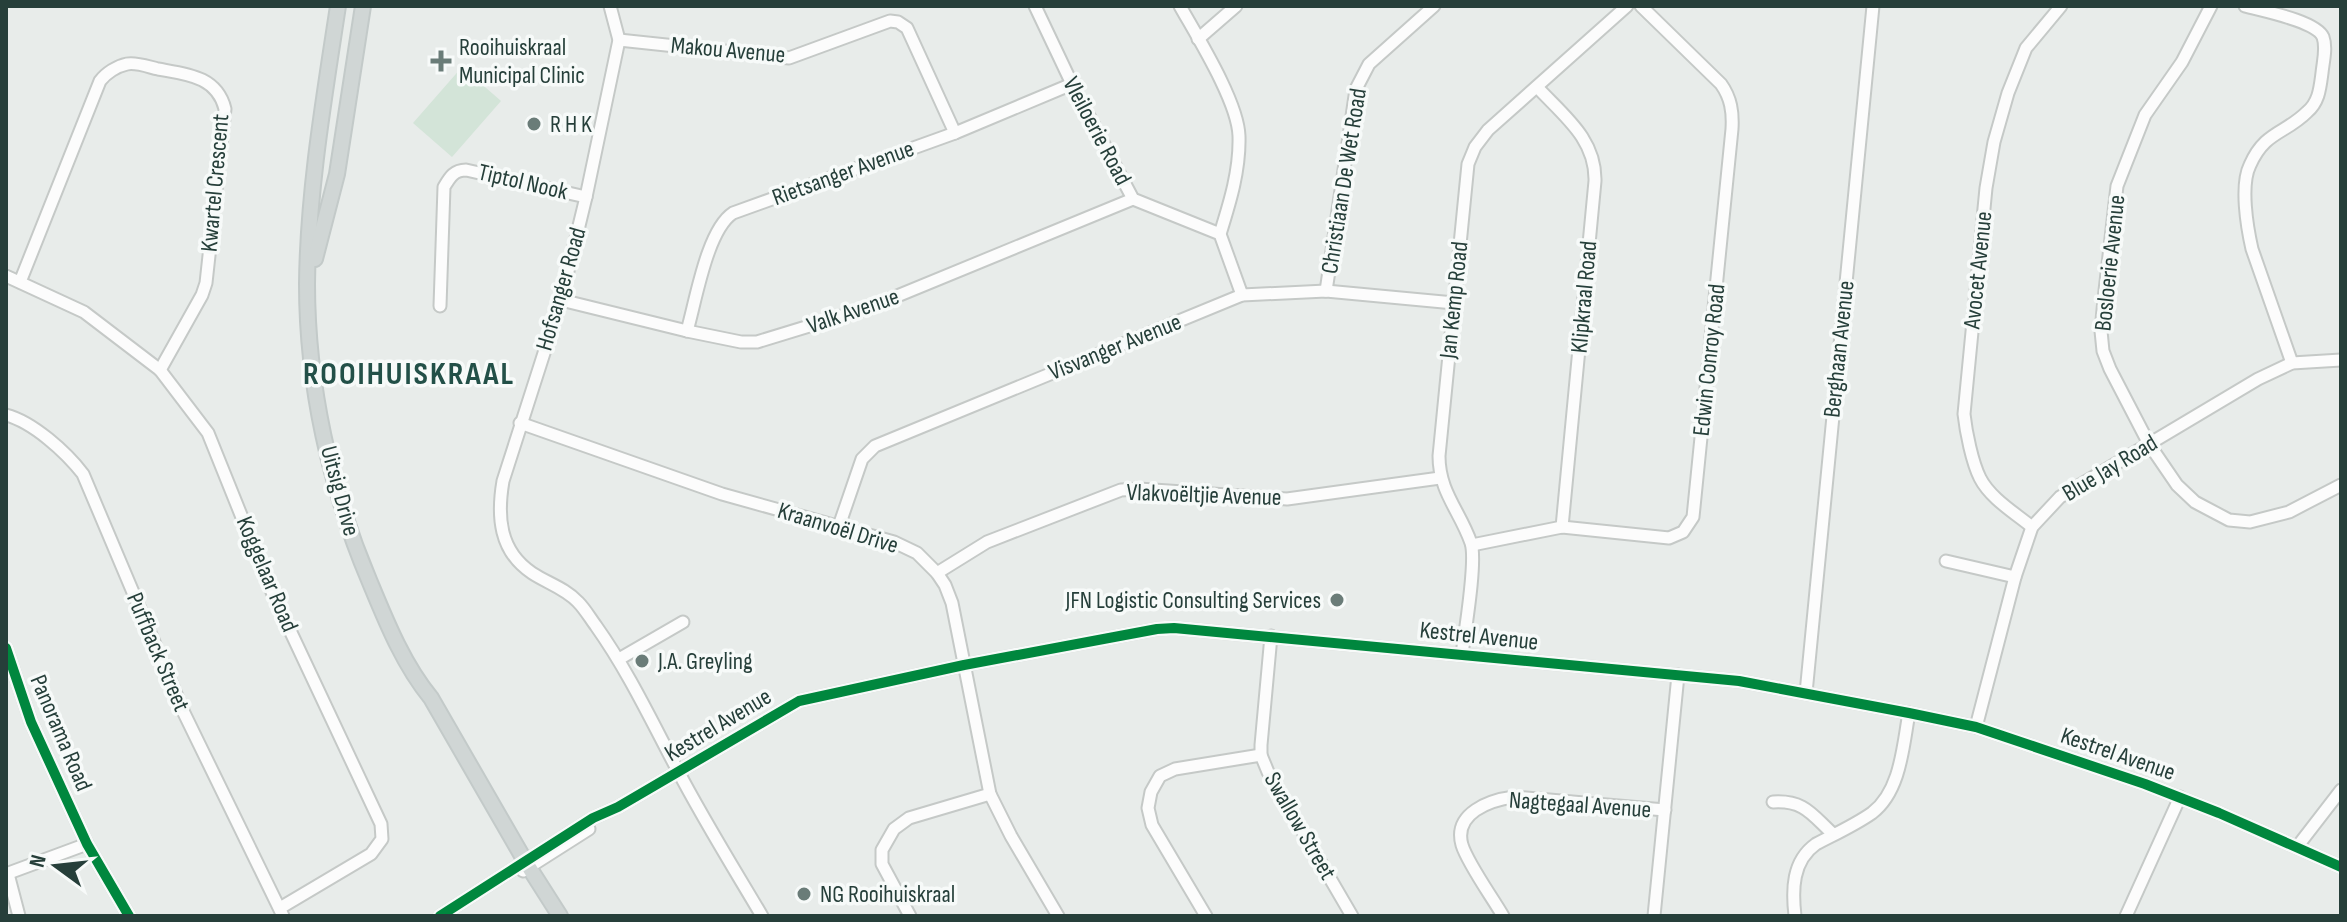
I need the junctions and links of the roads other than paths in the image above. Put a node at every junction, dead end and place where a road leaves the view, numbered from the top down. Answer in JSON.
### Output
{"nodes":[{"id":1,"x":338,"y":6,"type":"edge"},
{"id":2,"x":363,"y":6,"type":"edge"},
{"id":3,"x":610,"y":6,"type":"edge"},
{"id":4,"x":1035,"y":6,"type":"edge"},
{"id":5,"x":1180,"y":6,"type":"edge"},
{"id":6,"x":1236,"y":6,"type":"edge"},
{"id":7,"x":1434,"y":6,"type":"edge"},
{"id":8,"x":1627,"y":6,"type":"edge"},
{"id":9,"x":1641,"y":6,"type":"edge"},
{"id":10,"x":1873,"y":6,"type":"edge"},
{"id":11,"x":2061,"y":6,"type":"edge"},
{"id":12,"x":2211,"y":6,"type":"edge"},
{"id":13,"x":2245,"y":6,"type":"edge"},
{"id":14,"x":1198,"y":39,"type":"junction"},
{"id":15,"x":619,"y":40,"type":"junction"},
{"id":16,"x":1072,"y":84,"type":"junction"},
{"id":17,"x":1537,"y":87,"type":"junction"},
{"id":18,"x":955,"y":133,"type":"junction"},
{"id":19,"x":586,"y":197,"type":"junction"},
{"id":20,"x":1133,"y":199,"type":"junction"},
{"id":21,"x":1220,"y":234,"type":"junction"},
{"id":22,"x":6,"y":276,"type":"edge"},
{"id":23,"x":20,"y":282,"type":"junction"},
{"id":24,"x":307,"y":286,"type":"junction"},
{"id":25,"x":1326,"y":291,"type":"junction"},
{"id":26,"x":1242,"y":295,"type":"junction"},
{"id":27,"x":561,"y":300,"type":"junction"},
{"id":28,"x":1454,"y":303,"type":"junction"},
{"id":29,"x":440,"y":306,"type":"dead end"},
{"id":30,"x":687,"y":331,"type":"junction"},
{"id":31,"x":2341,"y":360,"type":"edge"},
{"id":32,"x":2292,"y":363,"type":"junction"},
{"id":33,"x":160,"y":370,"type":"junction"},
{"id":34,"x":6,"y":415,"type":"edge"},
{"id":35,"x":520,"y":423,"type":"junction"},
{"id":36,"x":2149,"y":444,"type":"junction"},
{"id":37,"x":1440,"y":478,"type":"junction"},
{"id":38,"x":2341,"y":485,"type":"edge"},
{"id":39,"x":839,"y":526,"type":"junction"},
{"id":40,"x":1562,"y":527,"type":"junction"},
{"id":41,"x":2032,"y":527,"type":"junction"},
{"id":42,"x":1472,"y":545,"type":"junction"},
{"id":43,"x":1946,"y":561,"type":"dead end"},
{"id":44,"x":937,"y":573,"type":"junction"},
{"id":45,"x":2015,"y":577,"type":"junction"},
{"id":46,"x":683,"y":622,"type":"dead end"},
{"id":47,"x":1271,"y":636,"type":"junction"},
{"id":48,"x":6,"y":648,"type":"edge"},
{"id":49,"x":1462,"y":654,"type":"junction"},
{"id":50,"x":619,"y":659,"type":"junction"},
{"id":51,"x":964,"y":665,"type":"junction"},
{"id":52,"x":1678,"y":675,"type":"junction"},
{"id":53,"x":1806,"y":693,"type":"junction"},
{"id":54,"x":1909,"y":713,"type":"junction"},
{"id":55,"x":1976,"y":727,"type":"junction"},
{"id":56,"x":1261,"y":755,"type":"junction"},
{"id":57,"x":678,"y":772,"type":"junction"},
{"id":58,"x":2341,"y":790,"type":"edge"},
{"id":59,"x":990,"y":794,"type":"junction"},
{"id":60,"x":2180,"y":797,"type":"junction"},
{"id":61,"x":1773,"y":802,"type":"dead end"},
{"id":62,"x":1665,"y":810,"type":"junction"},
{"id":63,"x":1833,"y":834,"type":"junction"},
{"id":64,"x":87,"y":844,"type":"junction"},
{"id":65,"x":2297,"y":847,"type":"junction"},
{"id":66,"x":524,"y":866,"type":"junction"},
{"id":67,"x":2341,"y":867,"type":"edge"},
{"id":68,"x":7,"y":874,"type":"edge"},
{"id":69,"x":282,"y":912,"type":"edge"},
{"id":70,"x":19,"y":916,"type":"edge"},
{"id":71,"x":129,"y":916,"type":"edge"},
{"id":72,"x":440,"y":916,"type":"edge"},
{"id":73,"x":452,"y":916,"type":"edge"},
{"id":74,"x":549,"y":916,"type":"edge"},
{"id":75,"x":560,"y":916,"type":"edge"},
{"id":76,"x":762,"y":916,"type":"edge"},
{"id":77,"x":910,"y":916,"type":"edge"},
{"id":78,"x":1058,"y":916,"type":"edge"},
{"id":79,"x":1206,"y":916,"type":"edge"},
{"id":80,"x":1352,"y":916,"type":"edge"},
{"id":81,"x":1503,"y":916,"type":"edge"},
{"id":82,"x":1654,"y":916,"type":"edge"},
{"id":83,"x":1795,"y":916,"type":"edge"},
{"id":84,"x":2126,"y":916,"type":"edge"}],
"edges":[{"from":1,"to":24,"type":"main road","name":"Uitsig Drive"},
{"from":2,"to":24,"type":"main road","name":"Uitsig Drive"},
{"from":3,"to":15,"type":"street","name":"Hofsanger Road"},
{"from":4,"to":16,"type":"street","name":"Vleiloerie Road"},
{"from":5,"to":14,"type":"street"},
{"from":6,"to":14,"type":"street"},
{"from":7,"to":25,"type":"street","name":"Christiaan De Wet Road"},
{"from":8,"to":17,"type":"street","name":"Jan Kemp Road"},
{"from":9,"to":40,"type":"street","name":"Edwin Conroy Road"},
{"from":10,"to":53,"type":"street","name":"Berghaan Avenue"},
{"from":11,"to":41,"type":"street","name":"Avocet Avenue"},
{"from":12,"to":36,"type":"street","name":"Bosloerie Avenue"},
{"from":13,"to":32,"type":"street"},
{"from":14,"to":21,"type":"street"},
{"from":15,"to":18,"type":"street","name":"Makou Avenue"},
{"from":15,"to":19,"type":"street","name":"Hofsanger Road"},
{"from":16,"to":18,"type":"street","name":"Rietsanger Avenue"},
{"from":16,"to":20,"type":"street","name":"Vleiloerie Road"},
{"from":17,"to":28,"type":"street","name":"Jan Kemp Road"},
{"from":17,"to":40,"type":"street","name":"Klipkraal Road"},
{"from":18,"to":30,"type":"street","name":"Rietsanger Avenue"},
{"from":19,"to":27,"type":"street","name":"Hofsanger Road"},
{"from":19,"to":29,"type":"street","name":"Tiptol Nook"},
{"from":20,"to":21,"type":"street","name":"Vleiloerie Road"},
{"from":20,"to":30,"type":"street","name":"Valk Avenue"},
{"from":21,"to":26,"type":"street"},
{"from":22,"to":23,"type":"street","name":"Koggelaar Road"},
{"from":23,"to":33,"type":"street","name":"Koggelaar Road"},
{"from":23,"to":33,"type":"street","name":"Kwartel Crescent"},
{"from":24,"to":66,"type":"main road","name":"Uitsig Drive"},
{"from":25,"to":26,"type":"street","name":"Visvanger Avenue"},
{"from":25,"to":28,"type":"street","name":"Visvanger Avenue"},
{"from":26,"to":39,"type":"street","name":"Visvanger Avenue"},
{"from":27,"to":30,"type":"street","name":"Valk Avenue"},
{"from":27,"to":35,"type":"street","name":"Hofsanger Road"},
{"from":28,"to":37,"type":"street","name":"Jan Kemp Road"},
{"from":31,"to":32,"type":"street","name":"Blue Jay Road"},
{"from":32,"to":36,"type":"street","name":"Blue Jay Road"},
{"from":33,"to":69,"type":"street","name":"Koggelaar Road"},
{"from":34,"to":69,"type":"street","name":"Puffback Street"},
{"from":35,"to":39,"type":"street","name":"Kraanvoël Drive"},
{"from":35,"to":50,"type":"street","name":"Hofsanger Road"},
{"from":36,"to":38,"type":"street","name":"Bosloerie Avenue"},
{"from":36,"to":41,"type":"street","name":"Blue Jay Road"},
{"from":37,"to":42,"type":"street","name":"Jan Kemp Road"},
{"from":37,"to":44,"type":"street","name":"Vlakvoëltjie Avenue"},
{"from":39,"to":44,"type":"street","name":"Kraanvoël Drive"},
{"from":40,"to":42,"type":"street","name":"Edwin Conroy Road"},
{"from":41,"to":45,"type":"street","name":"Blue Jay Road"},
{"from":42,"to":49,"type":"street"},
{"from":43,"to":45,"type":"street"},
{"from":44,"to":51,"type":"street","name":"Kraanvoël Drive"},
{"from":45,"to":55,"type":"street","name":"Blue Jay Road"},
{"from":46,"to":50,"type":"street"},
{"from":47,"to":49,"type":"street","name":"Kestrel Avenue"},
{"from":47,"to":51,"type":"street","name":"Kestrel Avenue"},
{"from":47,"to":56,"type":"street","name":"Swallow Street"},
{"from":48,"to":64,"type":"street","name":"Panorama Road"},
{"from":49,"to":52,"type":"street","name":"Kestrel Avenue"},
{"from":50,"to":57,"type":"street","name":"Hofsanger Road"},
{"from":51,"to":57,"type":"street","name":"Kestrel Avenue"},
{"from":51,"to":59,"type":"street","name":"Kraanvoël Drive"},
{"from":52,"to":53,"type":"street","name":"Kestrel Avenue"},
{"from":52,"to":62,"type":"street"},
{"from":53,"to":54,"type":"street","name":"Kestrel Avenue"},
{"from":54,"to":55,"type":"street","name":"Kestrel Avenue"},
{"from":54,"to":63,"type":"street"},
{"from":55,"to":60,"type":"street","name":"Kestrel Avenue"},
{"from":56,"to":79,"type":"street"},
{"from":56,"to":80,"type":"street","name":"Swallow Street"},
{"from":57,"to":66,"type":"street","name":"Kestrel Avenue"},
{"from":57,"to":76,"type":"street","name":"Hofsanger Road"},
{"from":58,"to":65,"type":"street"},
{"from":59,"to":77,"type":"street"},
{"from":59,"to":78,"type":"street","name":"Kraanvoël Drive"},
{"from":60,"to":65,"type":"street","name":"Kestrel Avenue"},
{"from":60,"to":84,"type":"street"},
{"from":61,"to":63,"type":"street"},
{"from":62,"to":81,"type":"street","name":"Nagtegaal Avenue"},
{"from":62,"to":82,"type":"street"},
{"from":63,"to":83,"type":"street"},
{"from":64,"to":68,"type":"street"},
{"from":64,"to":71,"type":"street","name":"Panorama Road"},
{"from":65,"to":67,"type":"street","name":"Kestrel Avenue"},
{"from":66,"to":72,"type":"street","name":"Kestrel Avenue"},
{"from":66,"to":73,"type":"street","name":"Kestrel Avenue"},
{"from":66,"to":74,"type":"main road","name":"Uitsig Drive"},
{"from":66,"to":75,"type":"main road","name":"Uitsig Drive"},
{"from":68,"to":70,"type":"street"}]}
